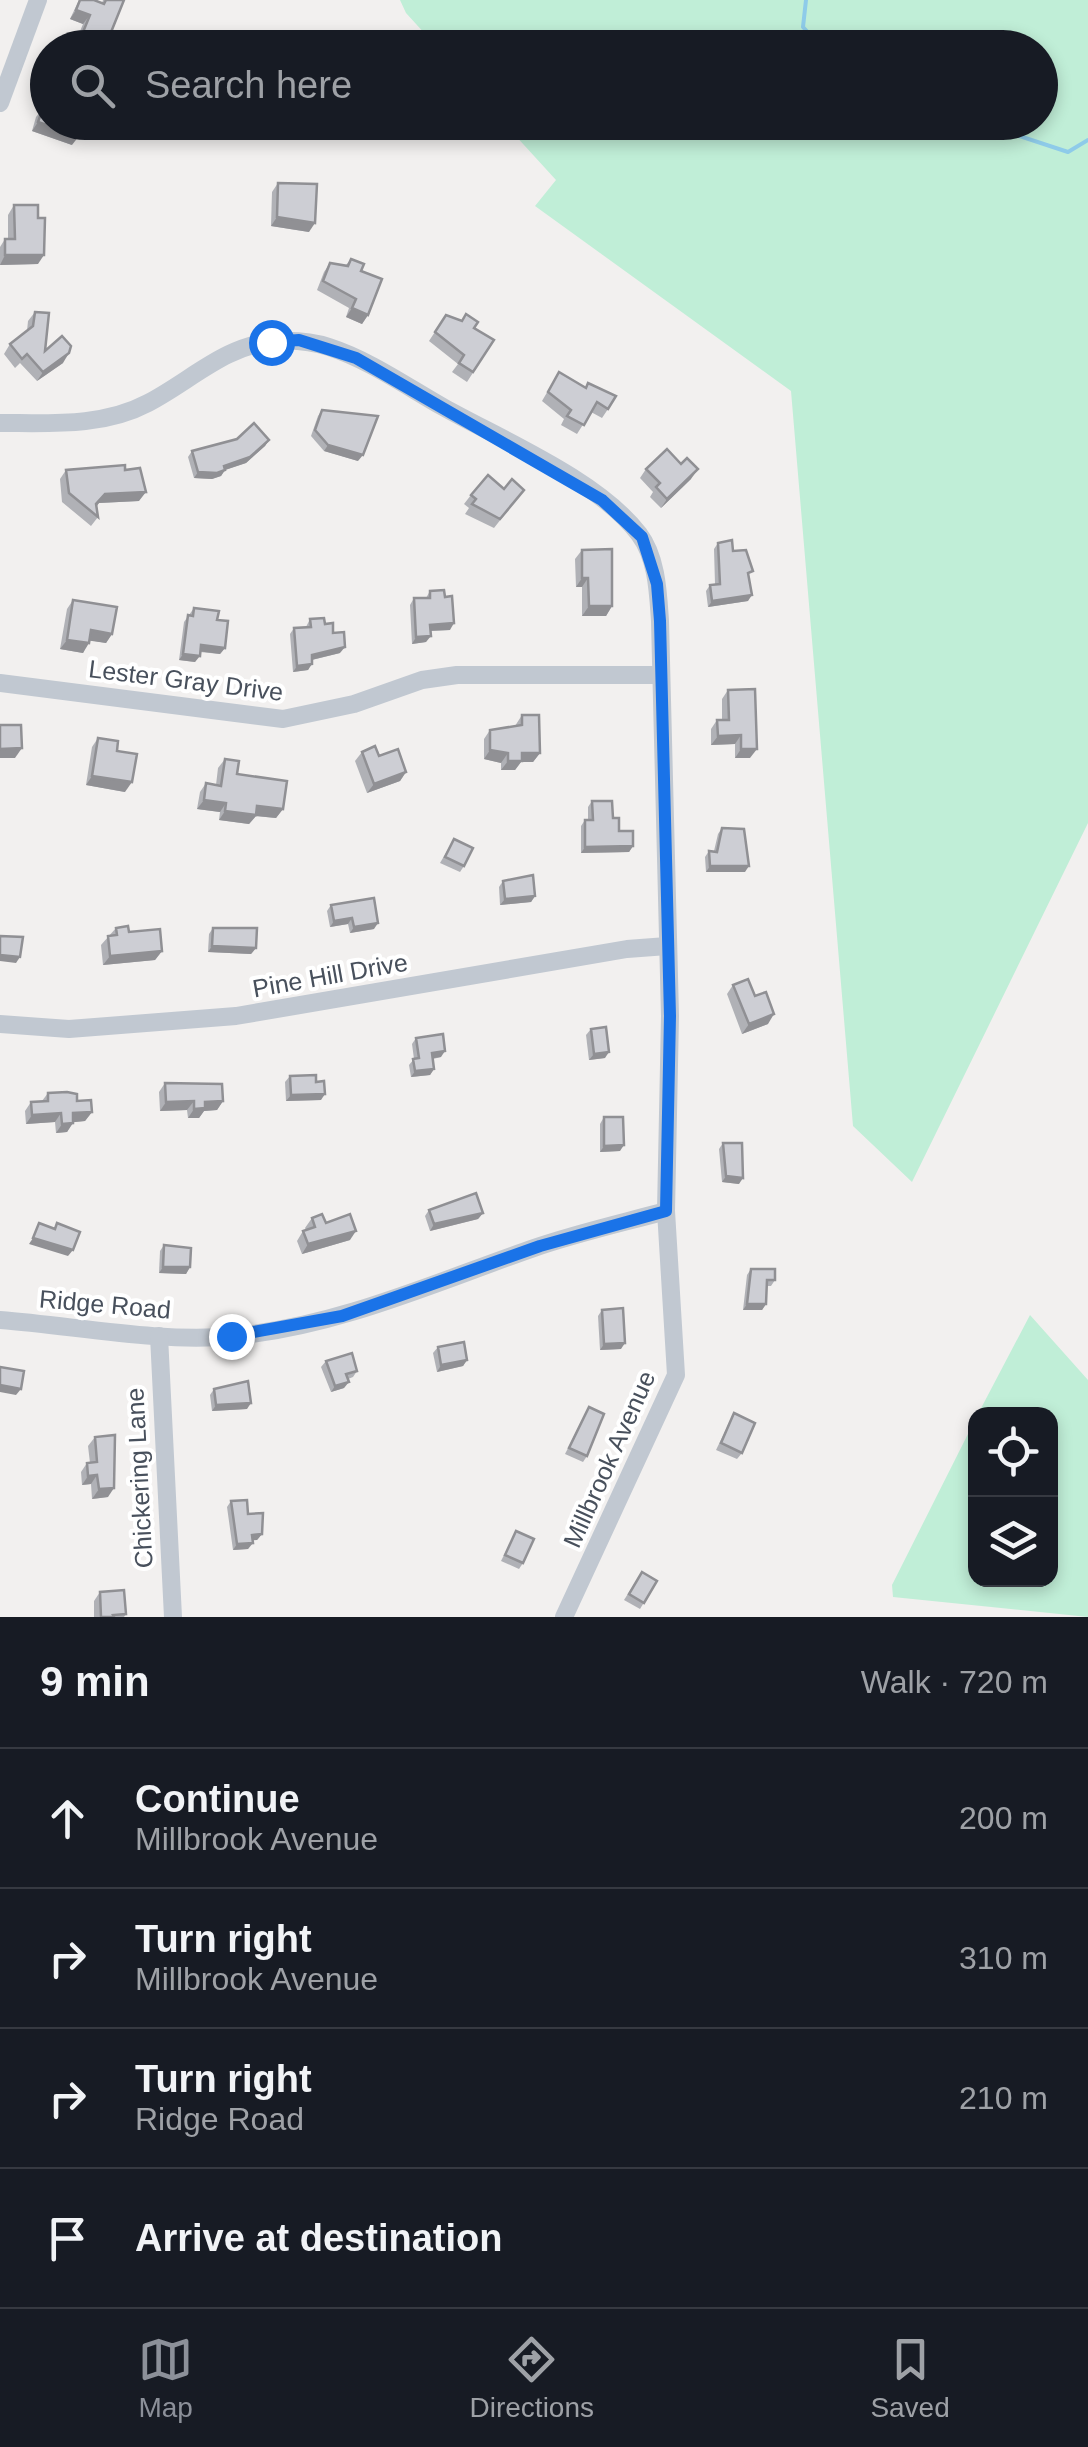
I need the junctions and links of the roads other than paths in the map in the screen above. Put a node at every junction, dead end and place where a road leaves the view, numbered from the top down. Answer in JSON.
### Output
{"nodes":[{"id":1,"x":38,"y":0,"type":"edge"},
{"id":2,"x":0,"y":103,"type":"edge"},
{"id":3,"x":0,"y":423,"type":"edge"},
{"id":4,"x":661,"y":675,"type":"junction"},
{"id":5,"x":0,"y":683,"type":"edge"},
{"id":6,"x":667,"y":946,"type":"junction"},
{"id":7,"x":0,"y":1024,"type":"edge"},
{"id":8,"x":666,"y":1211,"type":"junction"},
{"id":9,"x":0,"y":1320,"type":"edge"},
{"id":10,"x":159,"y":1336,"type":"junction"},
{"id":11,"x":173,"y":1617,"type":"edge"},
{"id":12,"x":564,"y":1617,"type":"edge"}],
"edges":[{"from":1,"to":2,"type":"street"},
{"from":3,"to":4,"type":"street","name":"Millbrook Avenue"},
{"from":4,"to":5,"type":"street","name":"Lester Gray Drive"},
{"from":4,"to":6,"type":"street","name":"Millbrook Avenue"},
{"from":6,"to":7,"type":"street","name":"Pine Hill Drive"},
{"from":6,"to":8,"type":"street","name":"Millbrook Avenue"},
{"from":8,"to":10,"type":"street","name":"Ridge Road"},
{"from":8,"to":12,"type":"street","name":"Millbrook Avenue"},
{"from":9,"to":10,"type":"street","name":"Ridge Road"},
{"from":10,"to":11,"type":"street","name":"Chickering Lane"}]}
